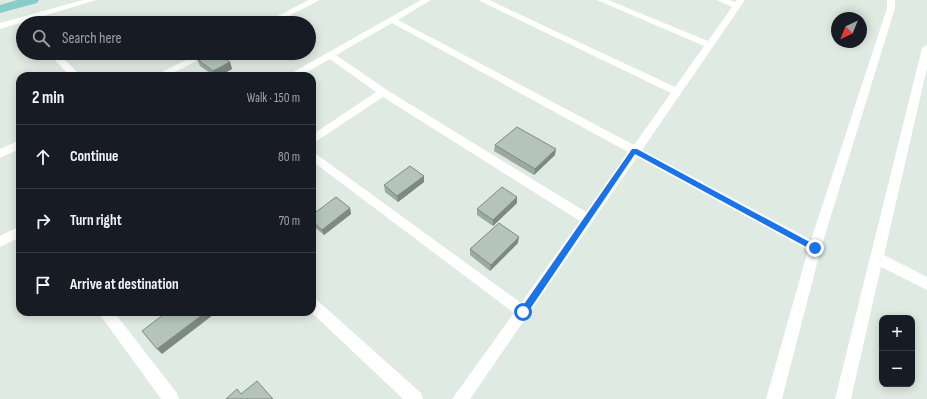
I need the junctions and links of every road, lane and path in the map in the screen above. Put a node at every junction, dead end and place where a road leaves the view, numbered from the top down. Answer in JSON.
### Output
{"nodes":[{"id":1,"x":92,"y":0,"type":"edge"},
{"id":2,"x":316,"y":0,"type":"edge"},
{"id":3,"x":427,"y":0,"type":"edge"},
{"id":4,"x":482,"y":0,"type":"edge"},
{"id":5,"x":601,"y":0,"type":"edge"},
{"id":6,"x":721,"y":0,"type":"edge"},
{"id":7,"x":891,"y":0,"type":"edge"},
{"id":8,"x":739,"y":3,"type":"edge"},
{"id":9,"x":41,"y":16,"type":"edge"},
{"id":10,"x":283,"y":16,"type":"edge"},
{"id":11,"x":392,"y":20,"type":"junction"},
{"id":12,"x":16,"y":23,"type":"edge"},
{"id":13,"x":0,"y":26,"type":"edge"},
{"id":14,"x":710,"y":45,"type":"junction"},
{"id":15,"x":927,"y":48,"type":"edge"},
{"id":16,"x":330,"y":55,"type":"junction"},
{"id":17,"x":60,"y":60,"type":"edge"},
{"id":18,"x":192,"y":60,"type":"edge"},
{"id":19,"x":72,"y":72,"type":"edge"},
{"id":20,"x":167,"y":72,"type":"edge"},
{"id":21,"x":300,"y":72,"type":"edge"},
{"id":22,"x":383,"y":92,"type":"junction"},
{"id":23,"x":678,"y":92,"type":"junction"},
{"id":24,"x":316,"y":137,"type":"edge"},
{"id":25,"x":16,"y":146,"type":"edge"},
{"id":26,"x":634,"y":151,"type":"junction"},
{"id":27,"x":0,"y":154,"type":"edge"},
{"id":28,"x":316,"y":158,"type":"edge"},
{"id":29,"x":588,"y":220,"type":"junction"},
{"id":30,"x":16,"y":233,"type":"edge"},
{"id":31,"x":0,"y":242,"type":"edge"},
{"id":32,"x":815,"y":248,"type":"junction"},
{"id":33,"x":877,"y":258,"type":"junction"},
{"id":34,"x":927,"y":284,"type":"edge"},
{"id":35,"x":316,"y":308,"type":"edge"},
{"id":36,"x":523,"y":312,"type":"junction"},
{"id":37,"x":108,"y":316,"type":"edge"},
{"id":38,"x":171,"y":399,"type":"edge"},
{"id":39,"x":415,"y":399,"type":"edge"},
{"id":40,"x":460,"y":399,"type":"edge"},
{"id":41,"x":774,"y":399,"type":"edge"},
{"id":42,"x":843,"y":399,"type":"edge"}],
"edges":[{"from":1,"to":9,"type":"street"},
{"from":2,"to":10,"type":"street"},
{"from":3,"to":11,"type":"street"},
{"from":4,"to":23,"type":"street"},
{"from":5,"to":14,"type":"street"},
{"from":6,"to":8,"type":"street"},
{"from":7,"to":32,"type":"street"},
{"from":8,"to":14,"type":"street"},
{"from":11,"to":16,"type":"street"},
{"from":11,"to":26,"type":"street"},
{"from":12,"to":13,"type":"street"},
{"from":14,"to":23,"type":"street"},
{"from":15,"to":33,"type":"street"},
{"from":16,"to":21,"type":"street"},
{"from":16,"to":22,"type":"street"},
{"from":17,"to":19,"type":"street"},
{"from":18,"to":20,"type":"street"},
{"from":22,"to":24,"type":"street"},
{"from":22,"to":29,"type":"street"},
{"from":23,"to":26,"type":"street"},
{"from":25,"to":27,"type":"street"},
{"from":26,"to":29,"type":"street"},
{"from":26,"to":32,"type":"street"},
{"from":28,"to":36,"type":"street"},
{"from":29,"to":36,"type":"street"},
{"from":30,"to":31,"type":"street"},
{"from":32,"to":41,"type":"street"},
{"from":33,"to":34,"type":"street"},
{"from":33,"to":42,"type":"street"},
{"from":35,"to":39,"type":"street"},
{"from":36,"to":40,"type":"street"},
{"from":37,"to":38,"type":"street"}]}
